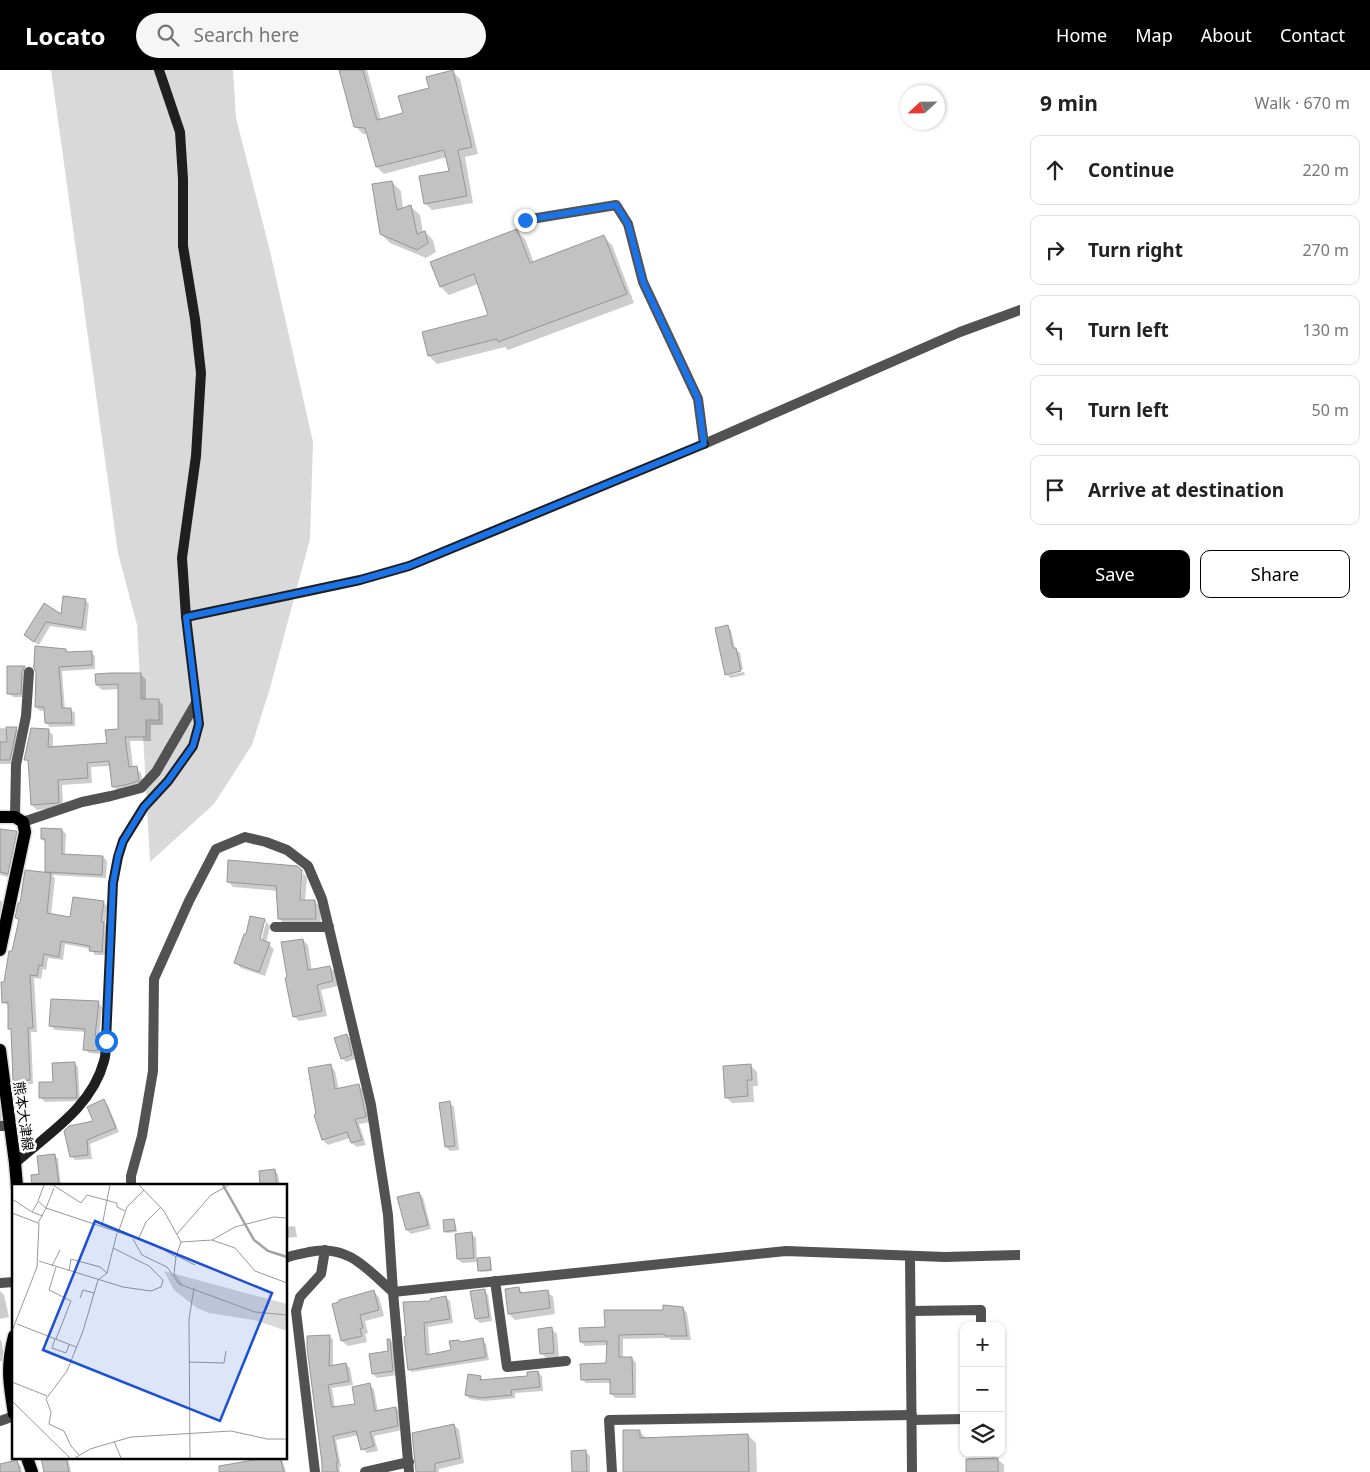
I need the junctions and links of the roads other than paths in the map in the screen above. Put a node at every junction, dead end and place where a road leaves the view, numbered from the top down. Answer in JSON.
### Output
{"nodes":[{"id":1,"x":159,"y":70,"type":"edge"},
{"id":2,"x":525,"y":220,"type":"dead end"},
{"id":3,"x":1020,"y":310,"type":"edge"},
{"id":4,"x":704,"y":444,"type":"junction"},
{"id":5,"x":186,"y":617,"type":"junction"},
{"id":6,"x":29,"y":672,"type":"dead end"},
{"id":7,"x":196,"y":703,"type":"junction"},
{"id":8,"x":0,"y":817,"type":"edge"},
{"id":9,"x":19,"y":819,"type":"junction"},
{"id":10,"x":275,"y":927,"type":"dead end"},
{"id":11,"x":329,"y":928,"type":"junction"},
{"id":12,"x":0,"y":950,"type":"edge"},
{"id":13,"x":0,"y":1050,"type":"edge"},
{"id":14,"x":5,"y":1126,"type":"edge"},
{"id":15,"x":16,"y":1163,"type":"junction"},
{"id":16,"x":17,"y":1184,"type":"edge"},
{"id":17,"x":131,"y":1184,"type":"edge"},
{"id":18,"x":325,"y":1250,"type":"junction"},
{"id":19,"x":1020,"y":1255,"type":"edge"},
{"id":20,"x":910,"y":1256,"type":"junction"},
{"id":21,"x":288,"y":1258,"type":"edge"},
{"id":22,"x":495,"y":1281,"type":"junction"},
{"id":23,"x":393,"y":1292,"type":"junction"},
{"id":24,"x":911,"y":1311,"type":"junction"},
{"id":25,"x":981,"y":1322,"type":"edge"},
{"id":26,"x":12,"y":1344,"type":"edge"},
{"id":27,"x":566,"y":1361,"type":"dead end"},
{"id":28,"x":12,"y":1401,"type":"edge"},
{"id":29,"x":12,"y":1416,"type":"edge"},
{"id":30,"x":912,"y":1418,"type":"junction"},
{"id":31,"x":960,"y":1419,"type":"edge"},
{"id":32,"x":0,"y":1421,"type":"edge"},
{"id":33,"x":28,"y":1460,"type":"edge"},
{"id":34,"x":409,"y":1467,"type":"edge"},
{"id":35,"x":32,"y":1472,"type":"edge"},
{"id":36,"x":316,"y":1472,"type":"edge"},
{"id":37,"x":365,"y":1472,"type":"edge"},
{"id":38,"x":612,"y":1472,"type":"edge"},
{"id":39,"x":912,"y":1472,"type":"edge"}],
"edges":[{"from":1,"to":5,"type":"street"},
{"from":2,"to":4,"type":"street"},
{"from":3,"to":4,"type":"street"},
{"from":4,"to":5,"type":"street"},
{"from":5,"to":7,"type":"street"},
{"from":6,"to":9,"type":"street"},
{"from":7,"to":9,"type":"street"},
{"from":7,"to":15,"type":"street"},
{"from":8,"to":9,"type":"main road"},
{"from":9,"to":12,"type":"main road"},
{"from":10,"to":11,"type":"street"},
{"from":11,"to":17,"type":"street"},
{"from":11,"to":23,"type":"street"},
{"from":13,"to":14,"type":"main road","name":"熊本大津線"},
{"from":14,"to":15,"type":"main road","name":"熊本大津線"},
{"from":15,"to":16,"type":"main road","name":"熊本大津線"},
{"from":18,"to":21,"type":"street"},
{"from":18,"to":23,"type":"street"},
{"from":18,"to":36,"type":"street"},
{"from":19,"to":20,"type":"street"},
{"from":20,"to":22,"type":"street"},
{"from":20,"to":24,"type":"street"},
{"from":22,"to":23,"type":"street"},
{"from":22,"to":27,"type":"street"},
{"from":23,"to":34,"type":"street"},
{"from":24,"to":25,"type":"street"},
{"from":24,"to":30,"type":"street"},
{"from":26,"to":28,"type":"main road"},
{"from":29,"to":32,"type":"street"},
{"from":30,"to":31,"type":"street"},
{"from":30,"to":38,"type":"street"},
{"from":30,"to":39,"type":"street"},
{"from":33,"to":35,"type":"main road"},
{"from":34,"to":37,"type":"street"}]}
